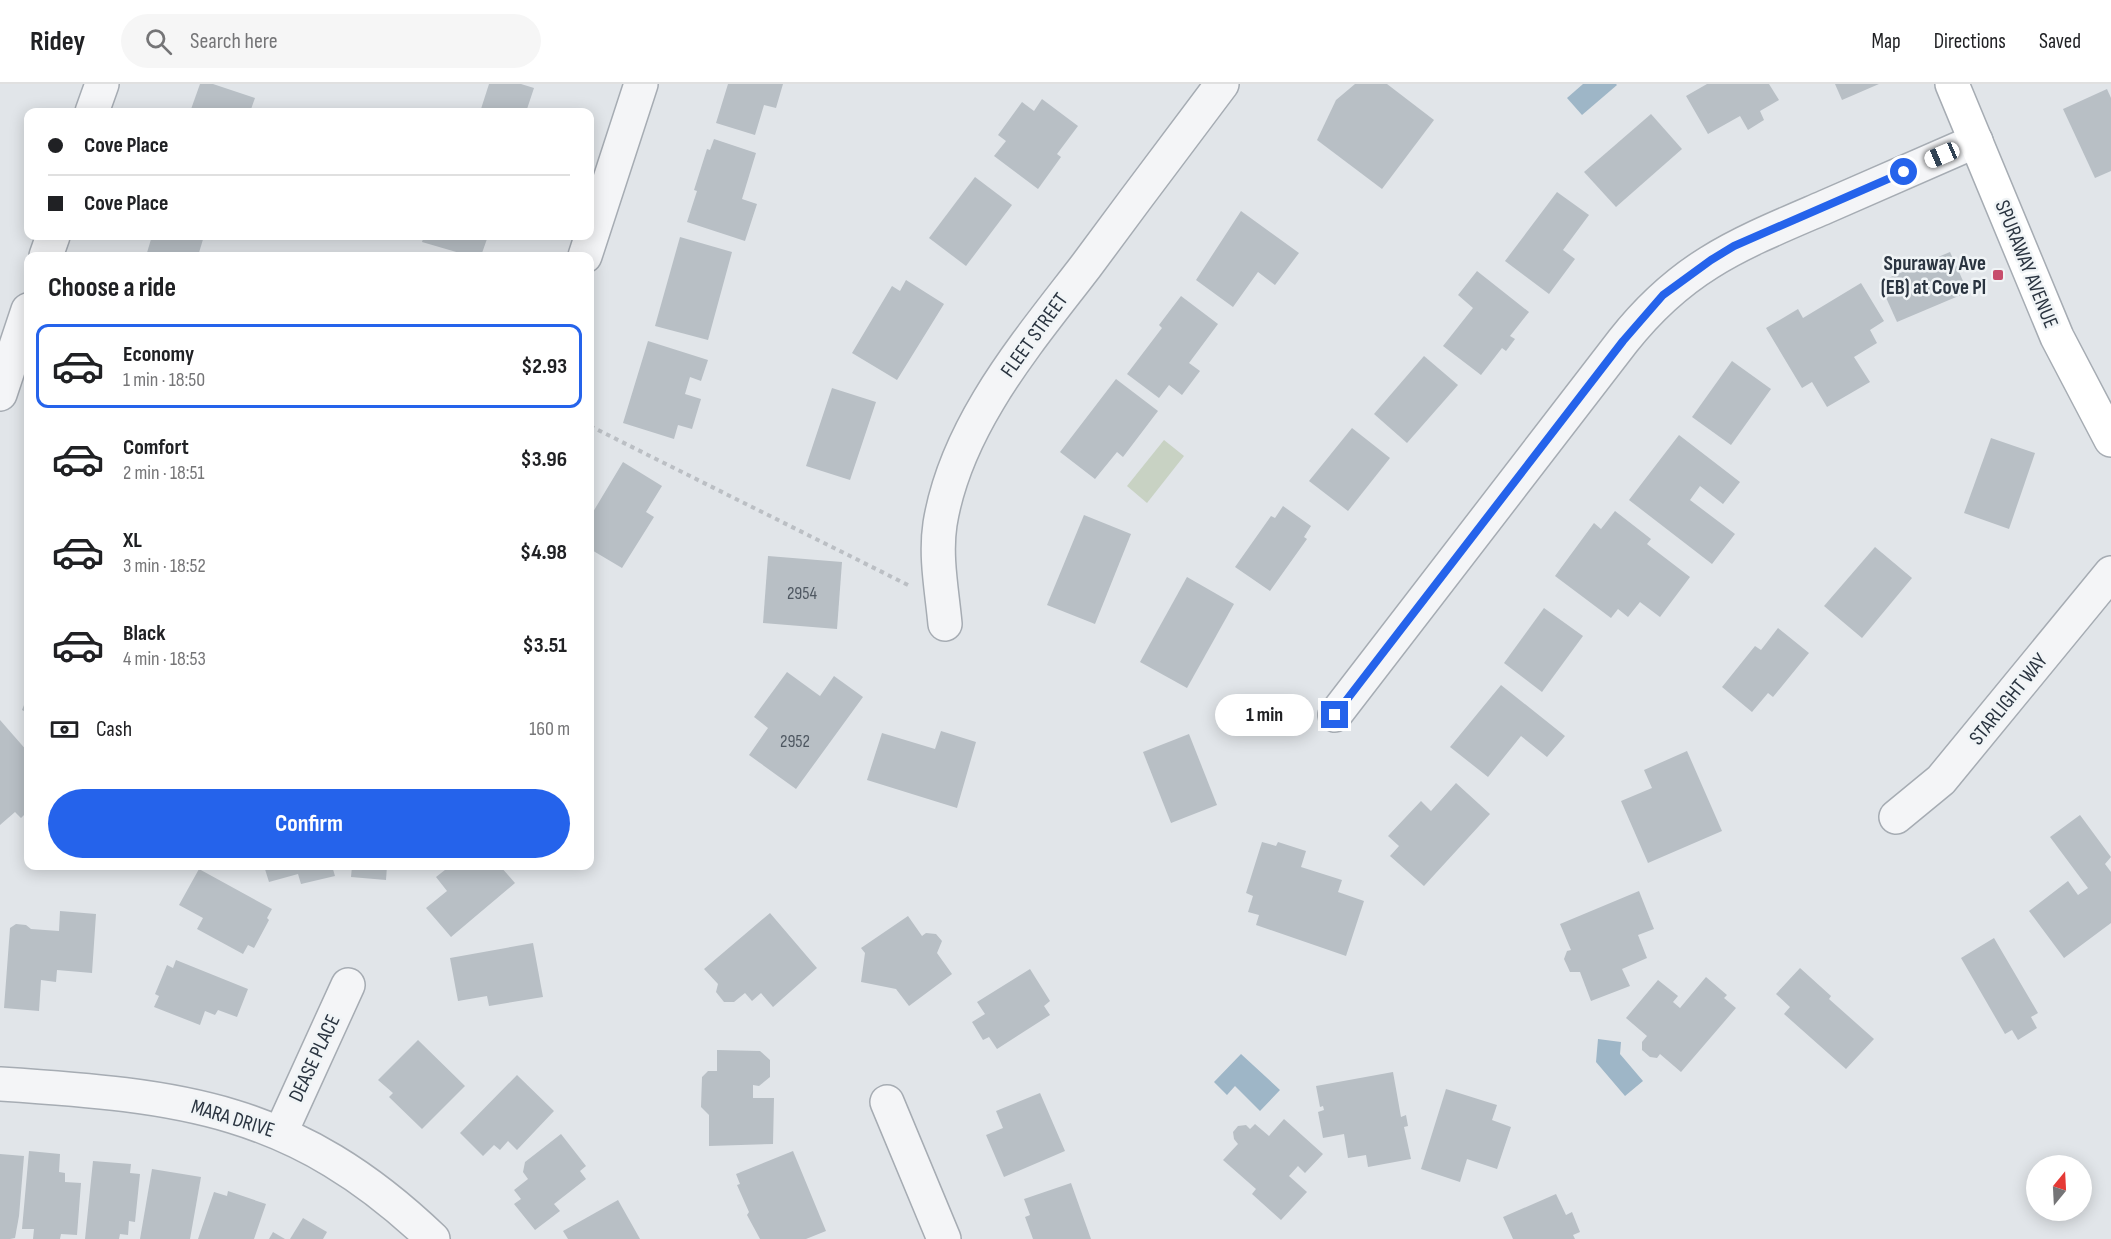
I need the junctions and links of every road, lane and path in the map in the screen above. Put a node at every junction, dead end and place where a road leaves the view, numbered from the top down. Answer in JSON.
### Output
{"nodes":[{"id":1,"x":102,"y":84,"type":"edge"},
{"id":2,"x":641,"y":84,"type":"edge"},
{"id":3,"x":1222,"y":84,"type":"edge"},
{"id":4,"x":1952,"y":84,"type":"edge"},
{"id":5,"x":94,"y":108,"type":"edge"},
{"id":6,"x":1976,"y":141,"type":"junction"},
{"id":7,"x":594,"y":228,"type":"edge"},
{"id":8,"x":24,"y":322,"type":"edge"},
{"id":9,"x":0,"y":394,"type":"edge"},
{"id":10,"x":594,"y":428,"type":"edge"},
{"id":11,"x":2111,"y":440,"type":"edge"},
{"id":12,"x":876,"y":569,"type":"dead end"},
{"id":13,"x":2111,"y":573,"type":"edge"},
{"id":14,"x":945,"y":624,"type":"dead end"},
{"id":15,"x":1335,"y":715,"type":"dead end"},
{"id":16,"x":1896,"y":817,"type":"dead end"},
{"id":17,"x":348,"y":985,"type":"dead end"},
{"id":18,"x":0,"y":1084,"type":"edge"},
{"id":19,"x":887,"y":1102,"type":"dead end"},
{"id":20,"x":281,"y":1132,"type":"junction"},
{"id":21,"x":433,"y":1239,"type":"edge"},
{"id":22,"x":944,"y":1239,"type":"edge"}],
"edges":[{"from":1,"to":5,"type":"street"},
{"from":2,"to":7,"type":"street"},
{"from":3,"to":14,"type":"street","name":"FLEET STREET"},
{"from":4,"to":6,"type":"street","name":"SPURAWAY AVENUE"},
{"from":6,"to":11,"type":"street","name":"SPURAWAY AVENUE"},
{"from":6,"to":15,"type":"street"},
{"from":8,"to":9,"type":"street"},
{"from":10,"to":12,"type":"path"},
{"from":13,"to":16,"type":"street","name":"STARLIGHT WAY"},
{"from":17,"to":20,"type":"street","name":"DEASE PLACE"},
{"from":18,"to":20,"type":"street","name":"MARA DRIVE"},
{"from":19,"to":22,"type":"street"},
{"from":20,"to":21,"type":"street","name":"MARA DRIVE"}]}
